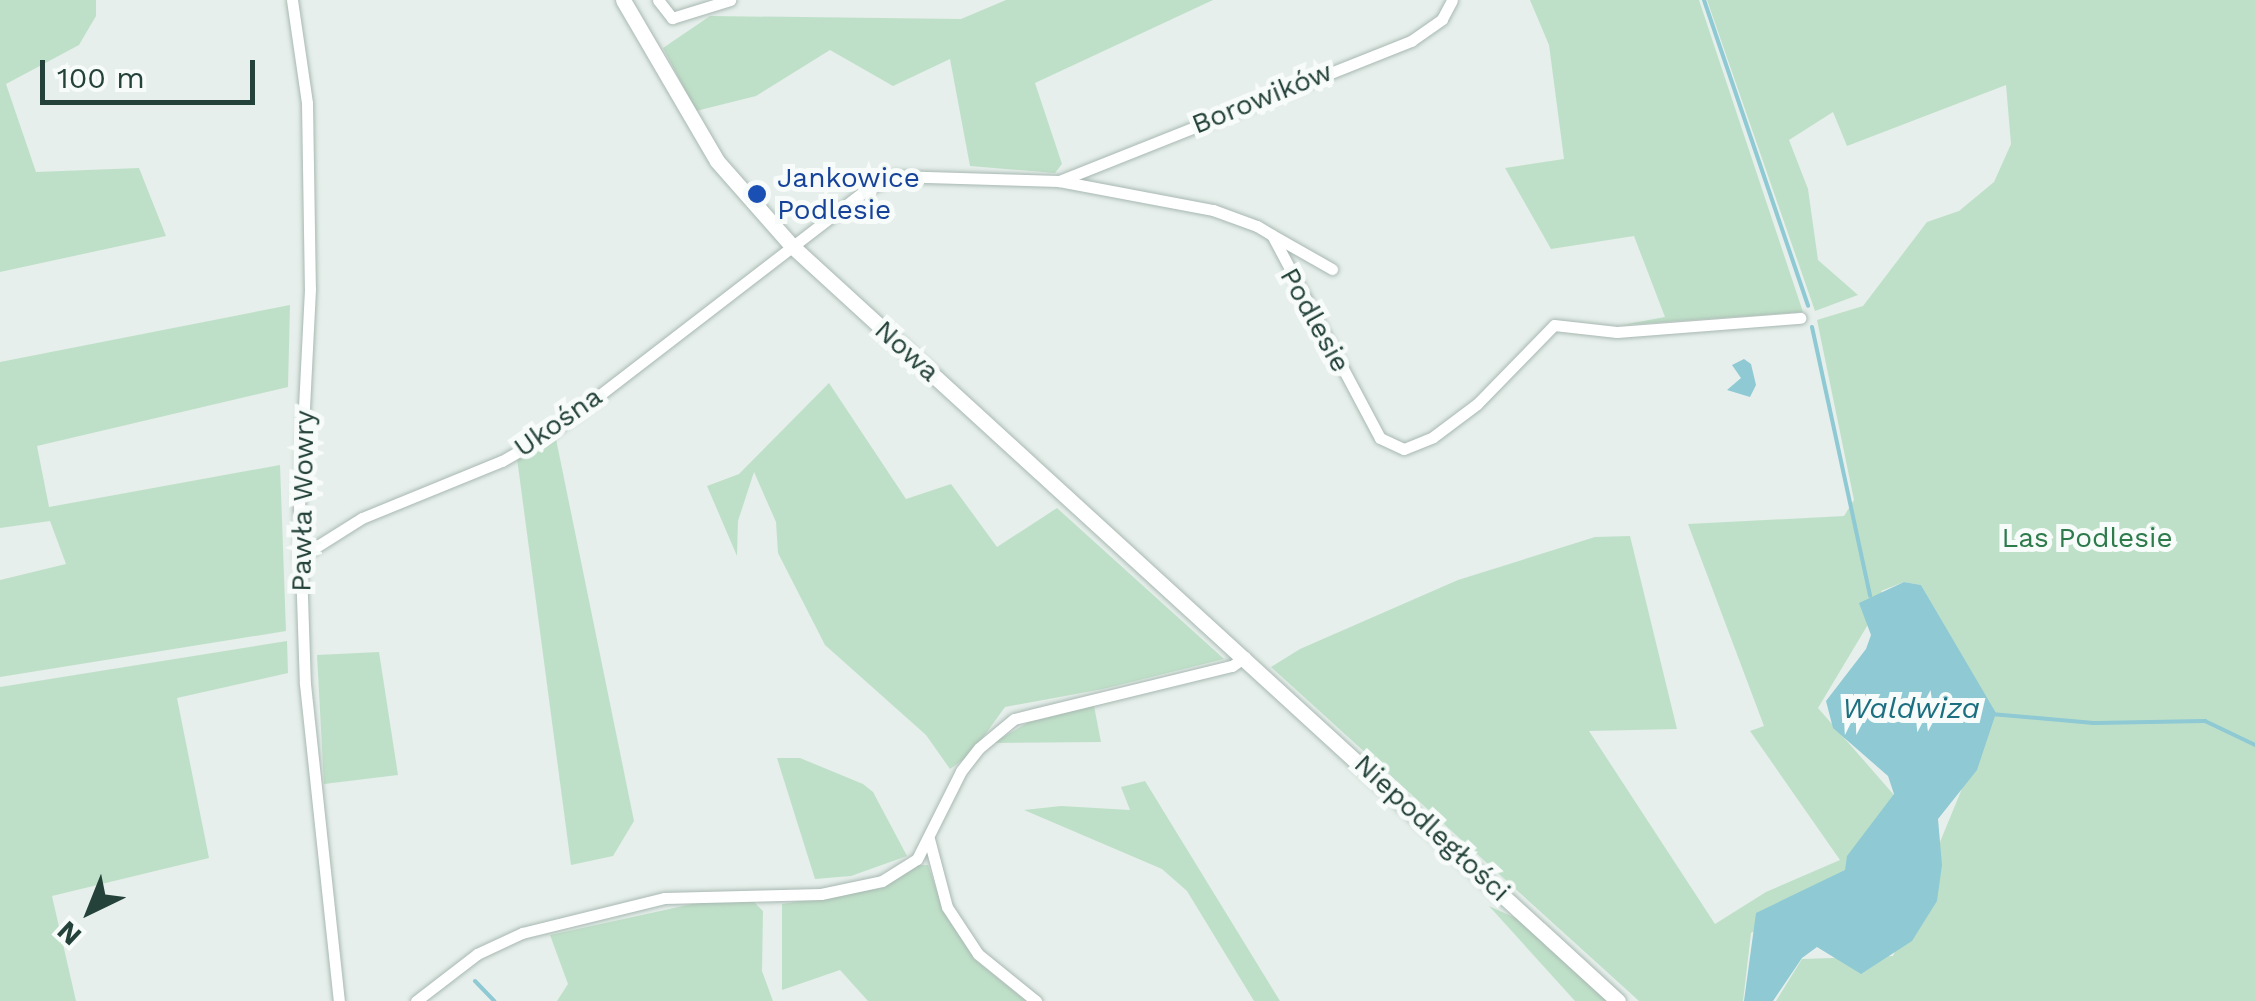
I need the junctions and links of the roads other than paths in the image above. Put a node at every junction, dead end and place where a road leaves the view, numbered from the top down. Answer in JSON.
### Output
{"nodes":[{"id":1,"x":292,"y":0,"type":"edge"},
{"id":2,"x":624,"y":0,"type":"edge"},
{"id":3,"x":658,"y":0,"type":"edge"},
{"id":4,"x":730,"y":0,"type":"edge"},
{"id":5,"x":1452,"y":0,"type":"edge"},
{"id":6,"x":1059,"y":181,"type":"junction"},
{"id":7,"x":1272,"y":235,"type":"junction"},
{"id":8,"x":792,"y":246,"type":"junction"},
{"id":9,"x":1332,"y":269,"type":"dead end"},
{"id":10,"x":1800,"y":318,"type":"dead end"},
{"id":11,"x":300,"y":557,"type":"junction"},
{"id":12,"x":1245,"y":657,"type":"junction"},
{"id":13,"x":929,"y":838,"type":"junction"},
{"id":14,"x":339,"y":1001,"type":"edge"},
{"id":15,"x":416,"y":1001,"type":"edge"},
{"id":16,"x":1036,"y":1001,"type":"edge"},
{"id":17,"x":1618,"y":1001,"type":"edge"}],
"edges":[{"from":1,"to":11,"type":"street","name":"Pawła Wowry"},
{"from":2,"to":8,"type":"street","name":"Nowa"},
{"from":3,"to":4,"type":"street"},
{"from":5,"to":6,"type":"street","name":"Borowików"},
{"from":6,"to":7,"type":"street","name":"Podlesie"},
{"from":6,"to":8,"type":"street","name":"Podlesie"},
{"from":7,"to":9,"type":"street"},
{"from":7,"to":10,"type":"street","name":"Podlesie"},
{"from":8,"to":11,"type":"street","name":"Ukośna"},
{"from":8,"to":12,"type":"street","name":"Nowa"},
{"from":11,"to":14,"type":"street","name":"Pawła Wowry"},
{"from":12,"to":13,"type":"street"},
{"from":12,"to":17,"type":"street","name":"Niepodległości"},
{"from":13,"to":15,"type":"street"},
{"from":13,"to":16,"type":"street"}]}
